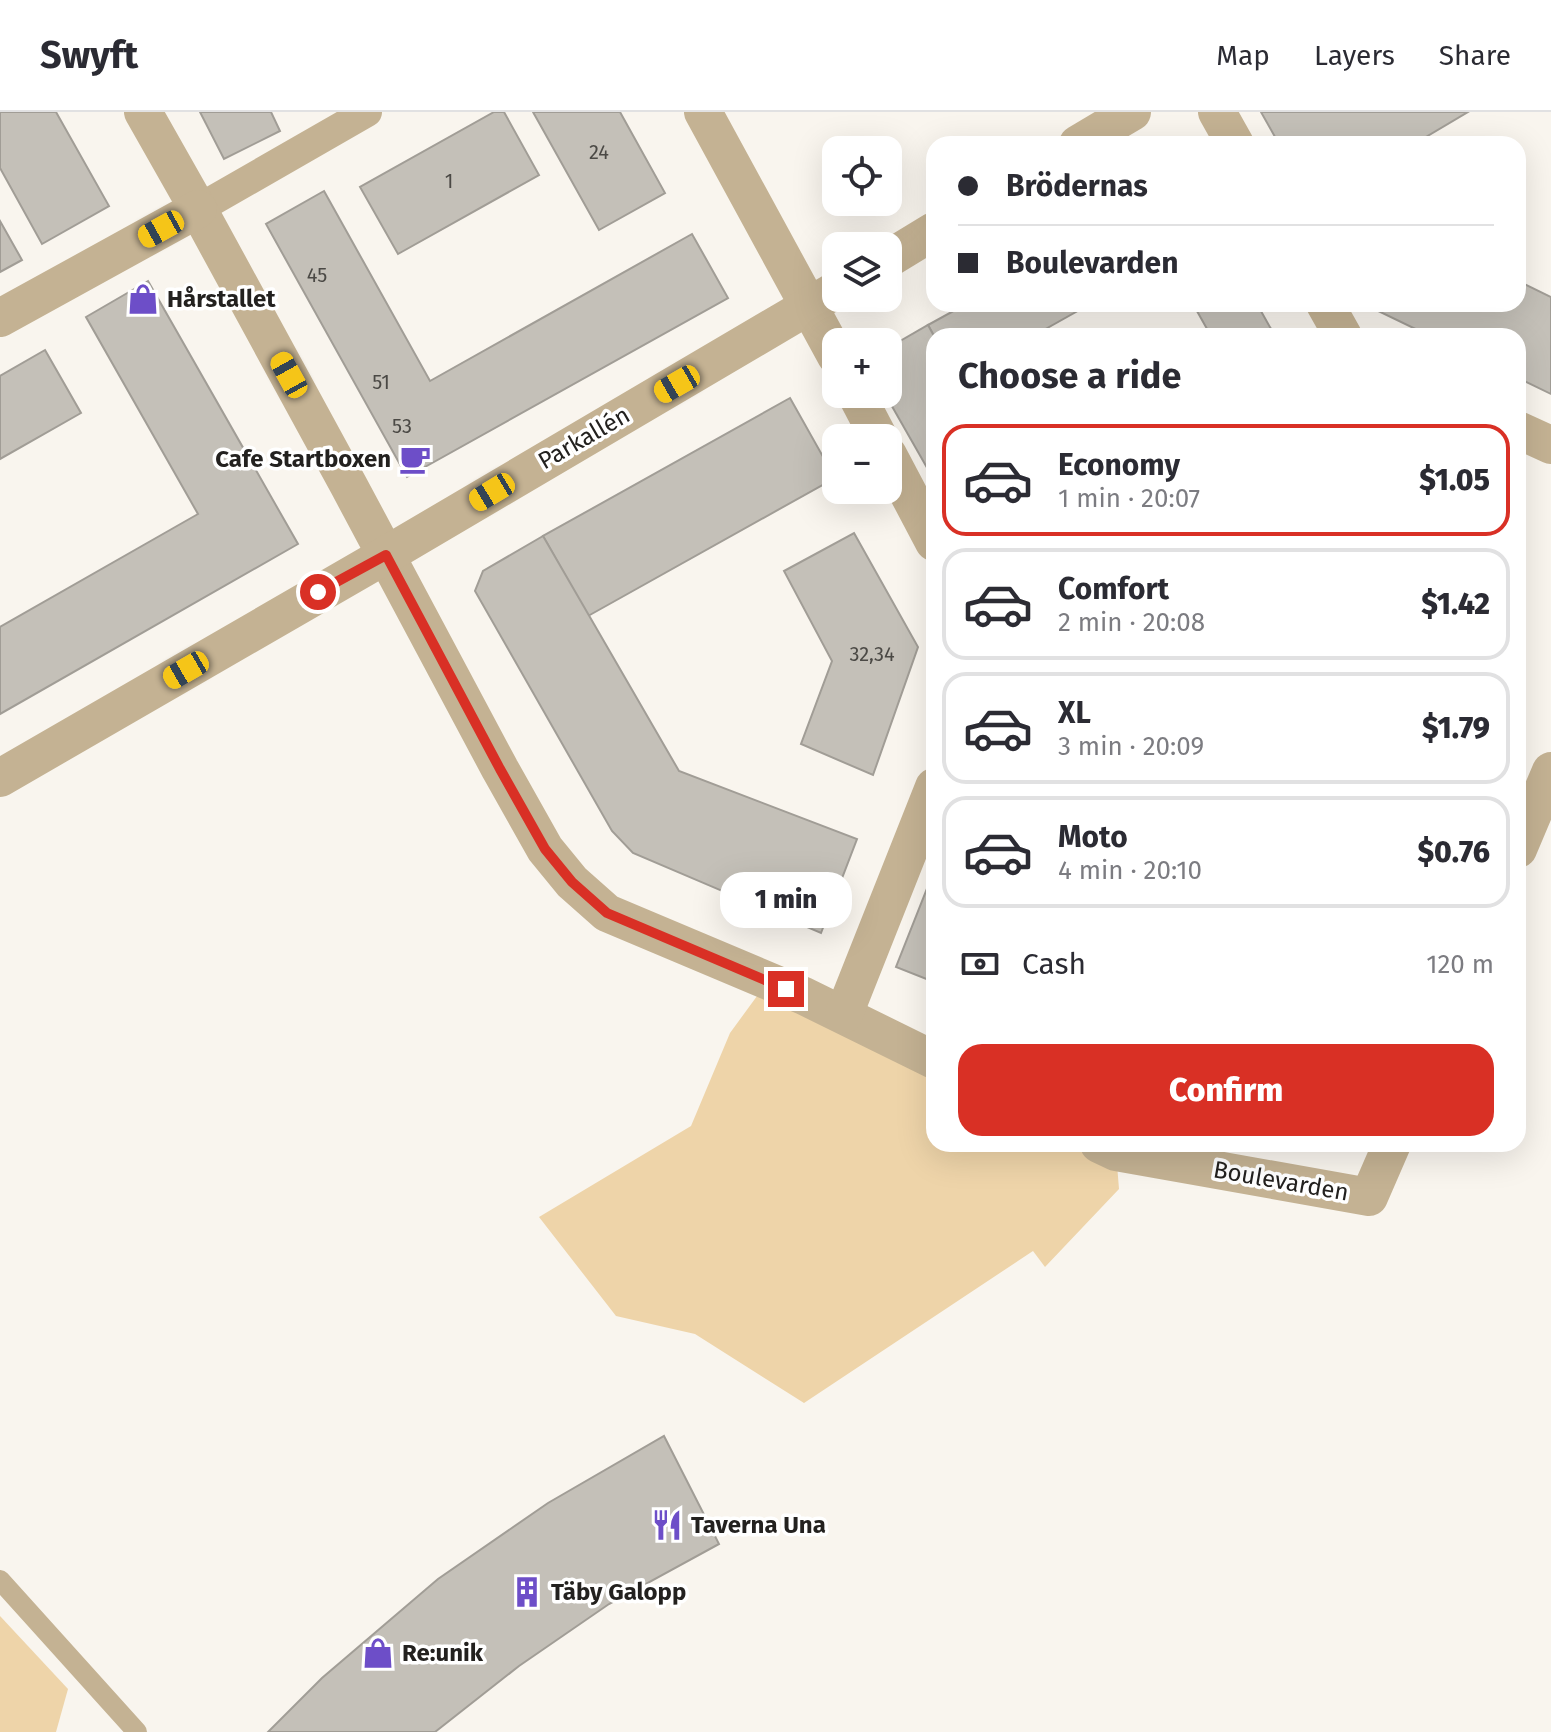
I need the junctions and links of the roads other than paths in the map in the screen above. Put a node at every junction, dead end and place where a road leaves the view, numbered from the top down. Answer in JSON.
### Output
{"nodes":[{"id":1,"x":143,"y":112,"type":"edge"},
{"id":2,"x":367,"y":112,"type":"edge"},
{"id":3,"x":703,"y":112,"type":"edge"},
{"id":4,"x":1132,"y":112,"type":"edge"},
{"id":5,"x":1217,"y":112,"type":"edge"},
{"id":6,"x":1092,"y":136,"type":"edge"},
{"id":7,"x":1230,"y":136,"type":"edge"},
{"id":8,"x":198,"y":209,"type":"junction"},
{"id":9,"x":926,"y":236,"type":"edge"},
{"id":10,"x":902,"y":250,"type":"edge"},
{"id":11,"x":822,"y":296,"type":"edge"},
{"id":12,"x":822,"y":299,"type":"edge"},
{"id":13,"x":0,"y":318,"type":"edge"},
{"id":14,"x":1526,"y":434,"type":"edge"},
{"id":15,"x":1551,"y":445,"type":"edge"},
{"id":16,"x":902,"y":481,"type":"edge"},
{"id":17,"x":926,"y":527,"type":"edge"},
{"id":18,"x":386,"y":555,"type":"junction"},
{"id":19,"x":1551,"y":771,"type":"edge"},
{"id":20,"x":0,"y":778,"type":"edge"},
{"id":21,"x":926,"y":807,"type":"edge"},
{"id":22,"x":1526,"y":830,"type":"edge"},
{"id":23,"x":844,"y":1014,"type":"junction"},
{"id":24,"x":926,"y":1056,"type":"edge"},
{"id":25,"x":1116,"y":1152,"type":"edge"},
{"id":26,"x":1389,"y":1152,"type":"edge"},
{"id":27,"x":0,"y":1580,"type":"edge"},
{"id":28,"x":137,"y":1732,"type":"edge"}],
"edges":[{"from":1,"to":8,"type":"street"},
{"from":2,"to":8,"type":"street"},
{"from":3,"to":11,"type":"street"},
{"from":4,"to":6,"type":"street"},
{"from":5,"to":7,"type":"street"},
{"from":8,"to":13,"type":"street"},
{"from":8,"to":18,"type":"street"},
{"from":9,"to":10,"type":"street"},
{"from":12,"to":18,"type":"street","name":"Parkallén"},
{"from":14,"to":15,"type":"street"},
{"from":16,"to":17,"type":"street"},
{"from":18,"to":20,"type":"street","name":"Parkallén"},
{"from":18,"to":23,"type":"street"},
{"from":19,"to":22,"type":"street"},
{"from":21,"to":23,"type":"street"},
{"from":23,"to":24,"type":"street"},
{"from":25,"to":26,"type":"street","name":"Boulevarden"},
{"from":27,"to":28,"type":"lane"}]}
